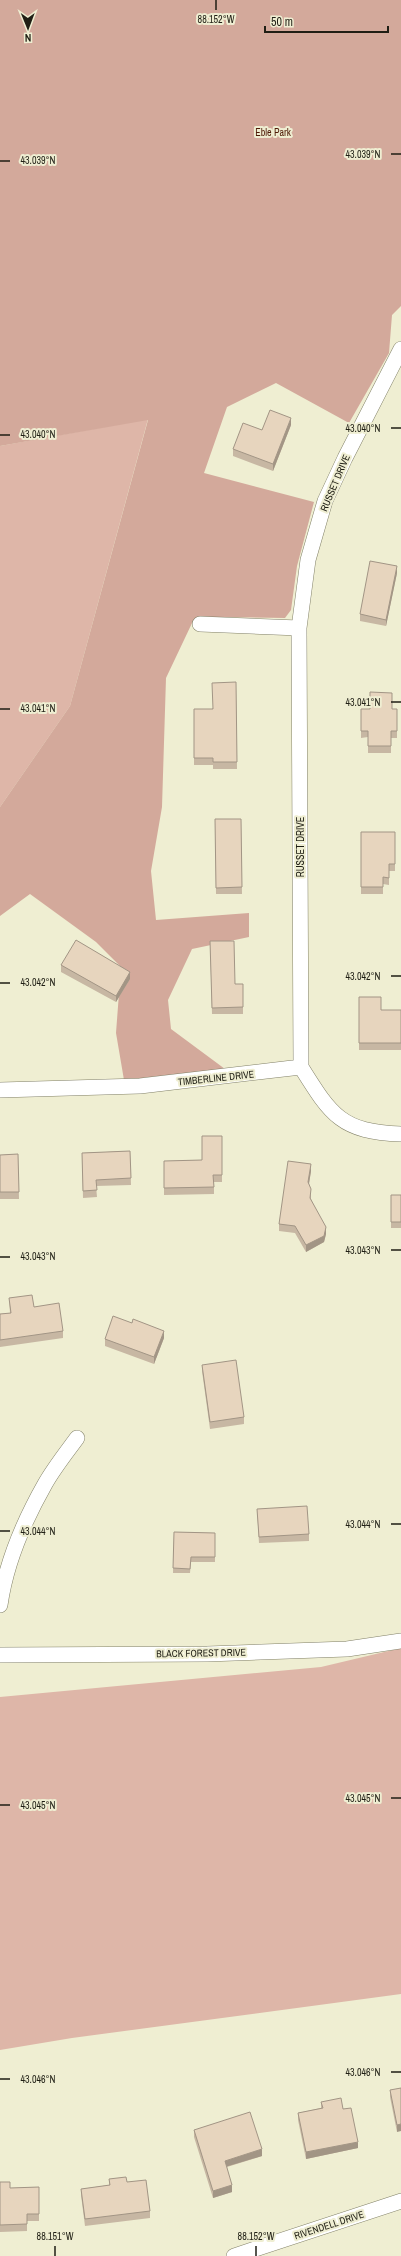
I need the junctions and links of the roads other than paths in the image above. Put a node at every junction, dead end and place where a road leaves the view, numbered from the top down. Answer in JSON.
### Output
{"nodes":[{"id":1,"x":401,"y":349,"type":"edge"},
{"id":2,"x":200,"y":624,"type":"dead end"},
{"id":3,"x":299,"y":628,"type":"junction"},
{"id":4,"x":301,"y":1067,"type":"junction"},
{"id":5,"x":0,"y":1090,"type":"edge"},
{"id":6,"x":401,"y":1134,"type":"edge"},
{"id":7,"x":77,"y":1438,"type":"dead end"},
{"id":8,"x":0,"y":1605,"type":"edge"},
{"id":9,"x":401,"y":1641,"type":"edge"},
{"id":10,"x":0,"y":1655,"type":"edge"},
{"id":11,"x":401,"y":2201,"type":"edge"},
{"id":12,"x":234,"y":2256,"type":"edge"}],
"edges":[{"from":1,"to":3,"type":"street","name":"RUSSET DRIVE"},
{"from":2,"to":3,"type":"street"},
{"from":3,"to":4,"type":"street","name":"RUSSET DRIVE"},
{"from":4,"to":5,"type":"street","name":"TIMBERLINE DRIVE"},
{"from":4,"to":6,"type":"street"},
{"from":7,"to":8,"type":"street"},
{"from":9,"to":10,"type":"street","name":"BLACK FOREST DRIVE"},
{"from":11,"to":12,"type":"street","name":"RIVENDELL DRIVE"}]}
